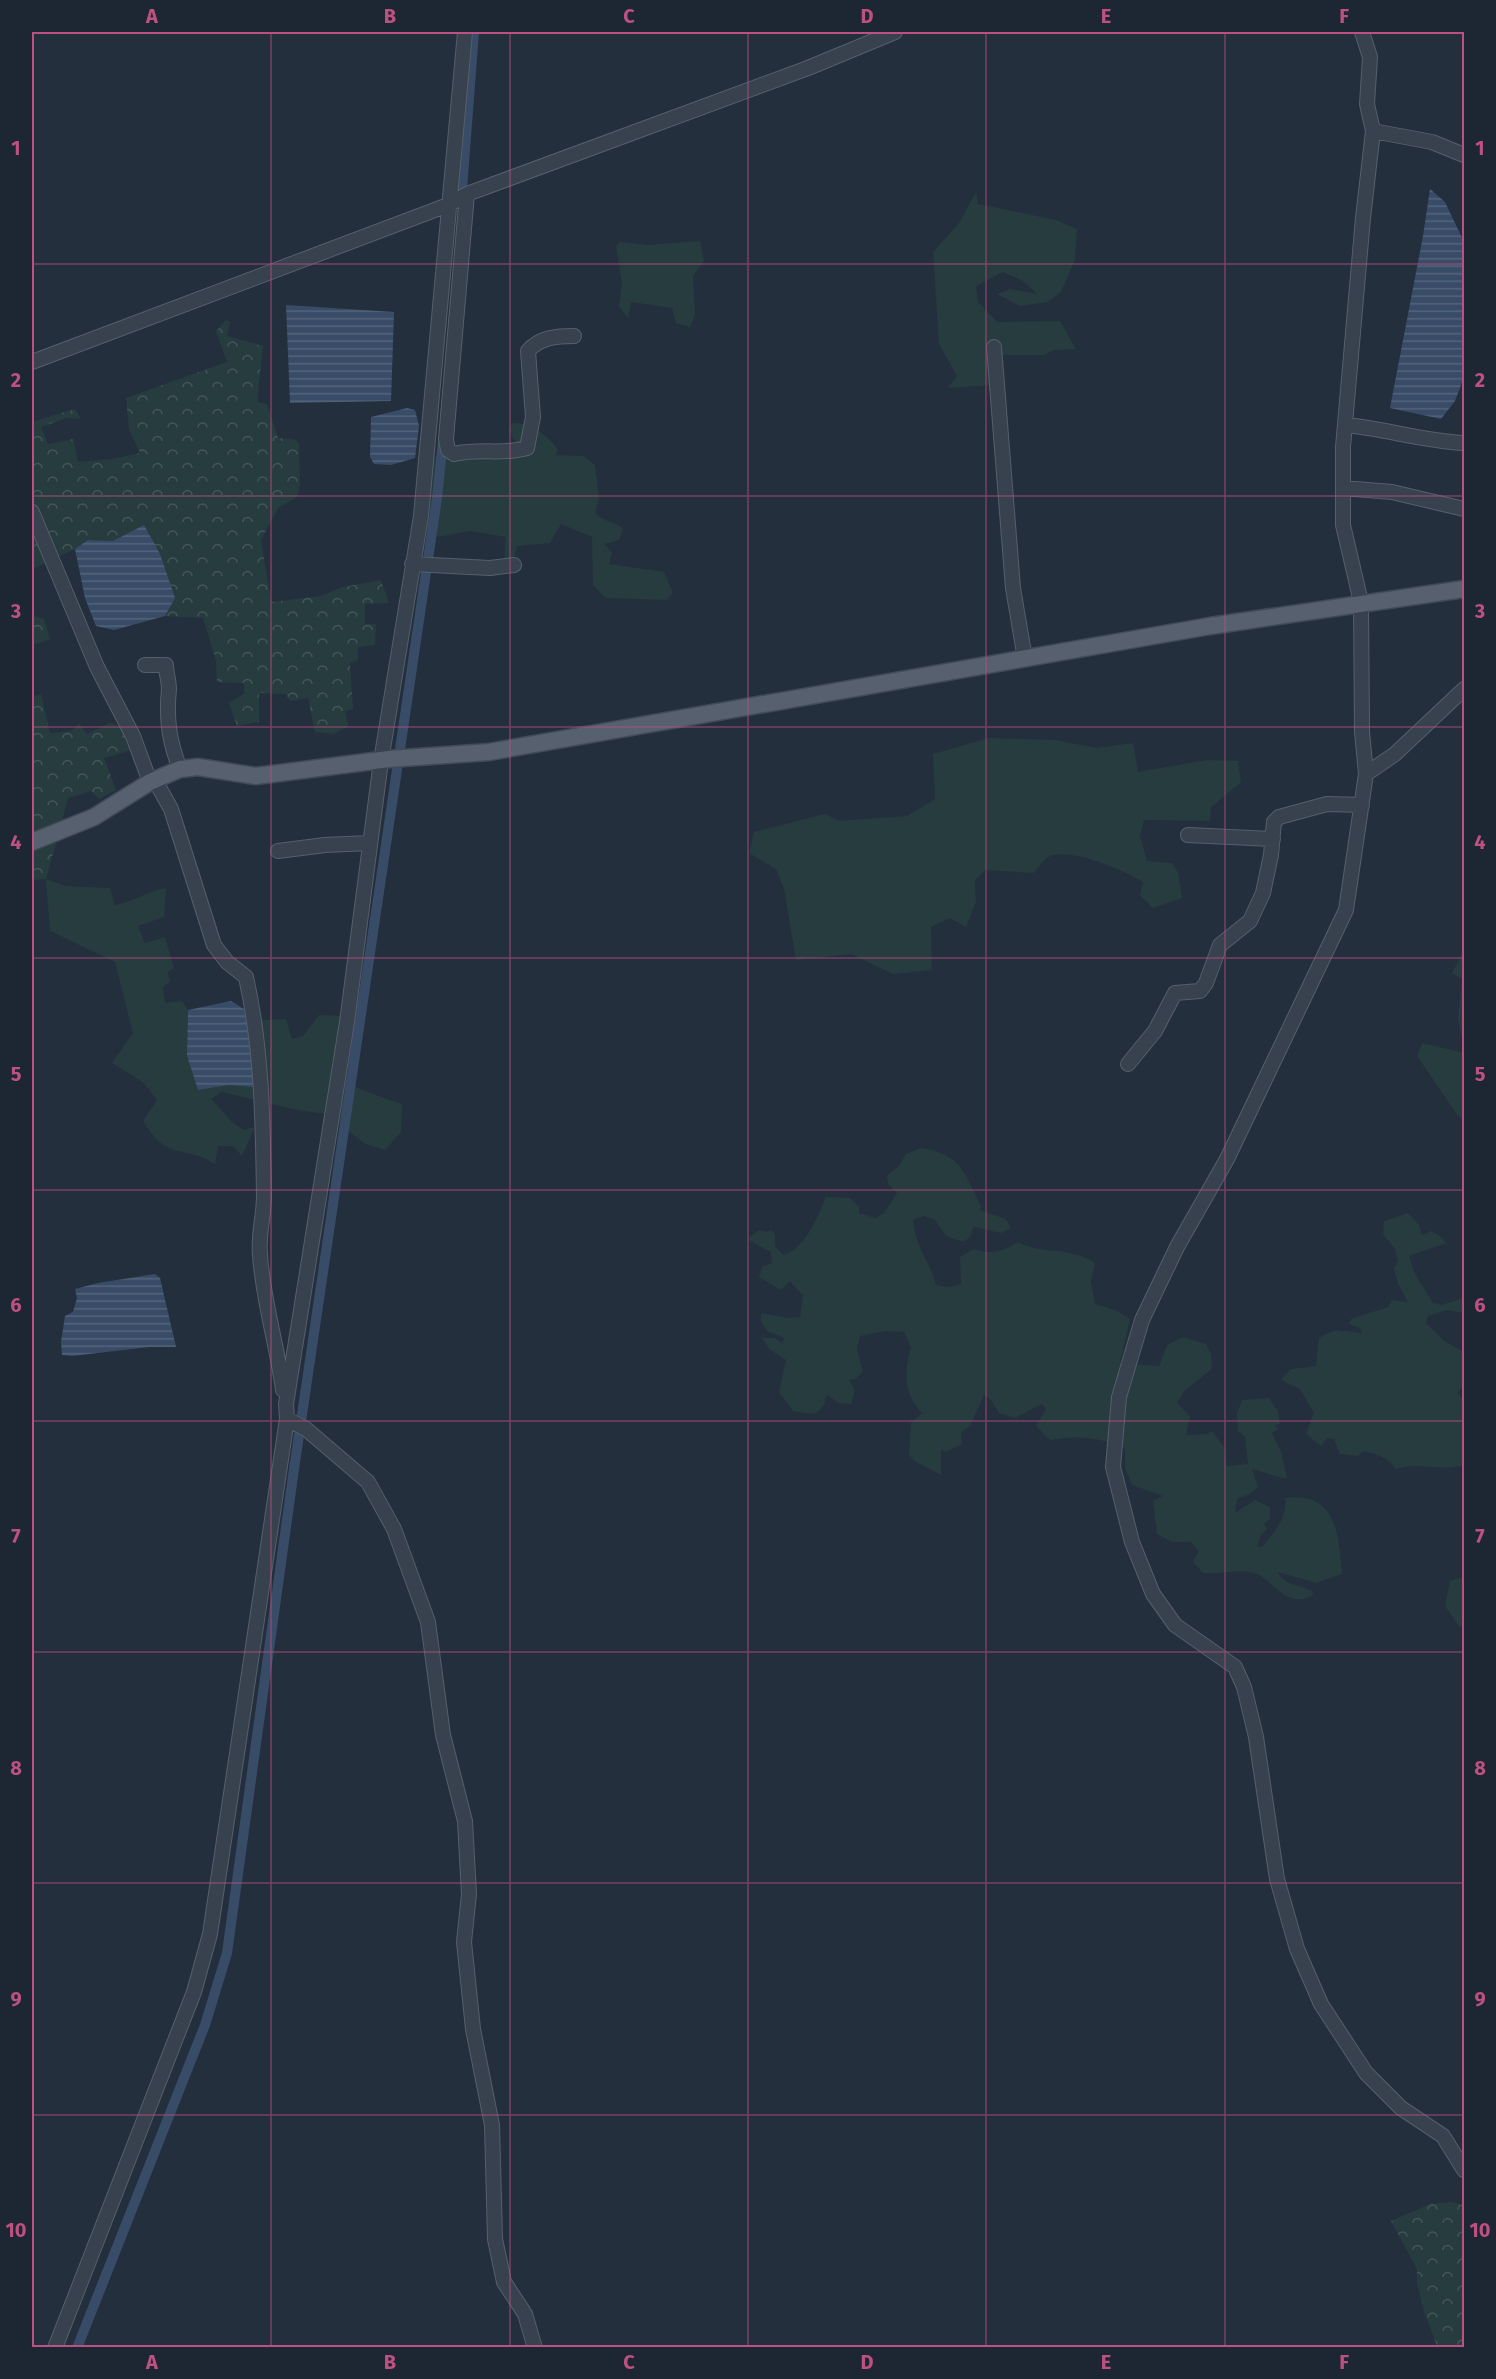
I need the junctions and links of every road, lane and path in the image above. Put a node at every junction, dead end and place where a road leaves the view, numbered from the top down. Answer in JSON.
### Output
{"nodes":[{"id":1,"x":465,"y":32,"type":"edge"},
{"id":2,"x":895,"y":32,"type":"edge"},
{"id":3,"x":1362,"y":32,"type":"edge"},
{"id":4,"x":1373,"y":131,"type":"junction"},
{"id":5,"x":1464,"y":155,"type":"edge"},
{"id":6,"x":467,"y":194,"type":"junction"},
{"id":7,"x":448,"y":205,"type":"junction"},
{"id":8,"x":574,"y":336,"type":"dead end"},
{"id":9,"x":994,"y":347,"type":"dead end"},
{"id":10,"x":32,"y":362,"type":"edge"},
{"id":11,"x":1346,"y":425,"type":"junction"},
{"id":12,"x":1464,"y":443,"type":"edge"},
{"id":13,"x":1343,"y":488,"type":"junction"},
{"id":14,"x":1464,"y":509,"type":"edge"},
{"id":15,"x":32,"y":512,"type":"edge"},
{"id":16,"x":423,"y":564,"type":"junction"},
{"id":17,"x":514,"y":565,"type":"dead end"},
{"id":18,"x":1464,"y":589,"type":"edge"},
{"id":19,"x":1361,"y":602,"type":"junction"},
{"id":20,"x":1025,"y":659,"type":"junction"},
{"id":21,"x":145,"y":665,"type":"dead end"},
{"id":22,"x":1464,"y":689,"type":"edge"},
{"id":23,"x":392,"y":760,"type":"junction"},
{"id":24,"x":180,"y":769,"type":"junction"},
{"id":25,"x":1366,"y":774,"type":"junction"},
{"id":26,"x":150,"y":782,"type":"junction"},
{"id":27,"x":1362,"y":805,"type":"junction"},
{"id":28,"x":1188,"y":835,"type":"dead end"},
{"id":29,"x":1273,"y":839,"type":"junction"},
{"id":30,"x":32,"y":842,"type":"edge"},
{"id":31,"x":370,"y":843,"type":"junction"},
{"id":32,"x":278,"y":851,"type":"dead end"},
{"id":33,"x":1128,"y":1064,"type":"dead end"},
{"id":34,"x":286,"y":1404,"type":"junction"},
{"id":35,"x":296,"y":1423,"type":"junction"},
{"id":36,"x":1464,"y":2170,"type":"edge"},
{"id":37,"x":55,"y":2348,"type":"edge"},
{"id":38,"x":535,"y":2348,"type":"edge"}],
"edges":[{"from":1,"to":7,"type":"street"},
{"from":2,"to":6,"type":"street"},
{"from":3,"to":4,"type":"street"},
{"from":4,"to":5,"type":"street"},
{"from":4,"to":11,"type":"street"},
{"from":6,"to":7,"type":"street"},
{"from":6,"to":8,"type":"street"},
{"from":7,"to":10,"type":"street"},
{"from":7,"to":16,"type":"street"},
{"from":9,"to":20,"type":"street"},
{"from":11,"to":12,"type":"street"},
{"from":11,"to":13,"type":"street"},
{"from":13,"to":14,"type":"street"},
{"from":13,"to":19,"type":"street"},
{"from":15,"to":26,"type":"street"},
{"from":16,"to":17,"type":"street"},
{"from":16,"to":23,"type":"street"},
{"from":18,"to":19,"type":"main road"},
{"from":19,"to":20,"type":"main road"},
{"from":19,"to":25,"type":"street"},
{"from":20,"to":23,"type":"main road"},
{"from":21,"to":24,"type":"street"},
{"from":22,"to":25,"type":"street"},
{"from":23,"to":24,"type":"main road"},
{"from":23,"to":31,"type":"street"},
{"from":24,"to":26,"type":"main road"},
{"from":25,"to":27,"type":"street"},
{"from":26,"to":30,"type":"main road"},
{"from":26,"to":34,"type":"street"},
{"from":27,"to":29,"type":"street"},
{"from":27,"to":36,"type":"street"},
{"from":28,"to":29,"type":"street"},
{"from":29,"to":33,"type":"street"},
{"from":31,"to":32,"type":"street"},
{"from":31,"to":34,"type":"street"},
{"from":34,"to":35,"type":"street"},
{"from":35,"to":37,"type":"street"},
{"from":35,"to":38,"type":"street"}]}
